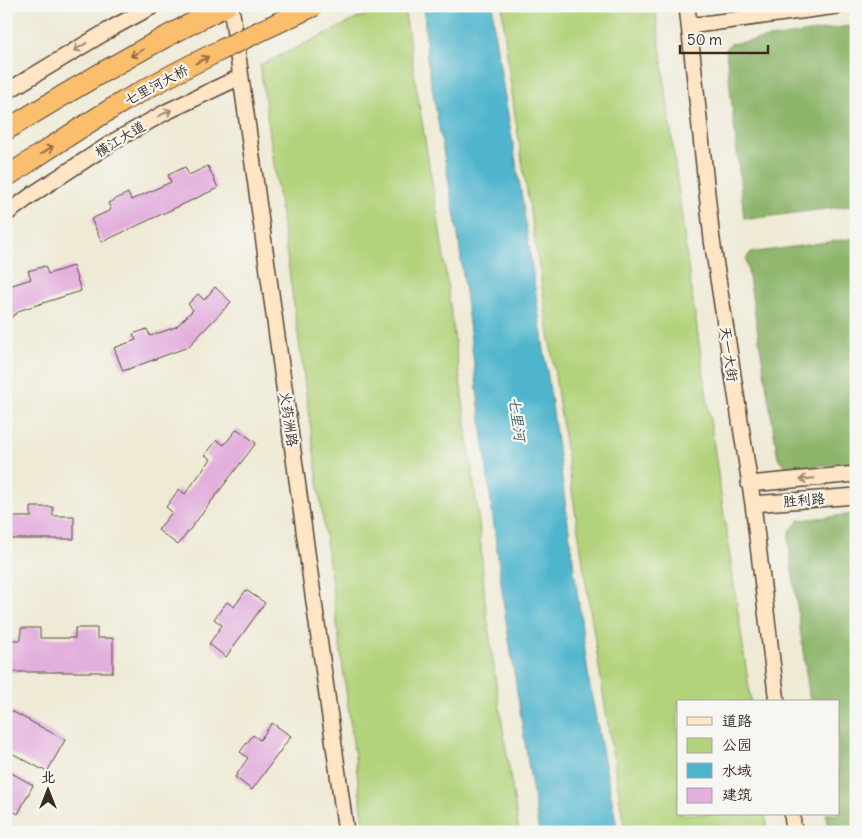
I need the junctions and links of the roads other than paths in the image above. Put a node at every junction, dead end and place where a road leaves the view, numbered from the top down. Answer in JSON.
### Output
{"nodes":[{"id":1,"x":153,"y":6,"type":"edge"},
{"id":2,"x":226,"y":6,"type":"edge"},
{"id":3,"x":231,"y":6,"type":"edge"},
{"id":4,"x":314,"y":6,"type":"edge"},
{"id":5,"x":687,"y":6,"type":"edge"},
{"id":6,"x":837,"y":6,"type":"edge"},
{"id":7,"x":689,"y":26,"type":"junction"},
{"id":8,"x":240,"y":77,"type":"junction"},
{"id":9,"x":6,"y":92,"type":"edge"},
{"id":10,"x":6,"y":130,"type":"edge"},
{"id":11,"x":6,"y":177,"type":"edge"},
{"id":12,"x":6,"y":214,"type":"edge"},
{"id":13,"x":856,"y":474,"type":"edge"},
{"id":14,"x":749,"y":484,"type":"junction"},
{"id":15,"x":856,"y":496,"type":"edge"},
{"id":16,"x":753,"y":504,"type":"junction"},
{"id":17,"x":777,"y":700,"type":"edge"},
{"id":18,"x":792,"y":816,"type":"edge"},
{"id":19,"x":346,"y":832,"type":"edge"},
{"id":20,"x":794,"y":832,"type":"edge"}],
"edges":[{"from":1,"to":9,"type":"street","one_way":true},
{"from":2,"to":10,"type":"highway","one_way":true},
{"from":3,"to":8,"type":"street","name":"火药洲路"},
{"from":11,"to":4,"type":"highway","name":"七里河大桥","one_way":true,"bridge":true},
{"from":5,"to":7,"type":"street","name":"天一大街"},
{"from":6,"to":7,"type":"street"},
{"from":7,"to":14,"type":"street","name":"天一大街"},
{"from":12,"to":8,"type":"street","name":"横江大道","one_way":true},
{"from":8,"to":19,"type":"street","name":"火药洲路"},
{"from":13,"to":14,"type":"street","one_way":true},
{"from":14,"to":16,"type":"street","name":"天一大街"},
{"from":15,"to":16,"type":"street","name":"胜利路"},
{"from":16,"to":17,"type":"street","name":"天一大街"},
{"from":18,"to":20,"type":"street"}]}
